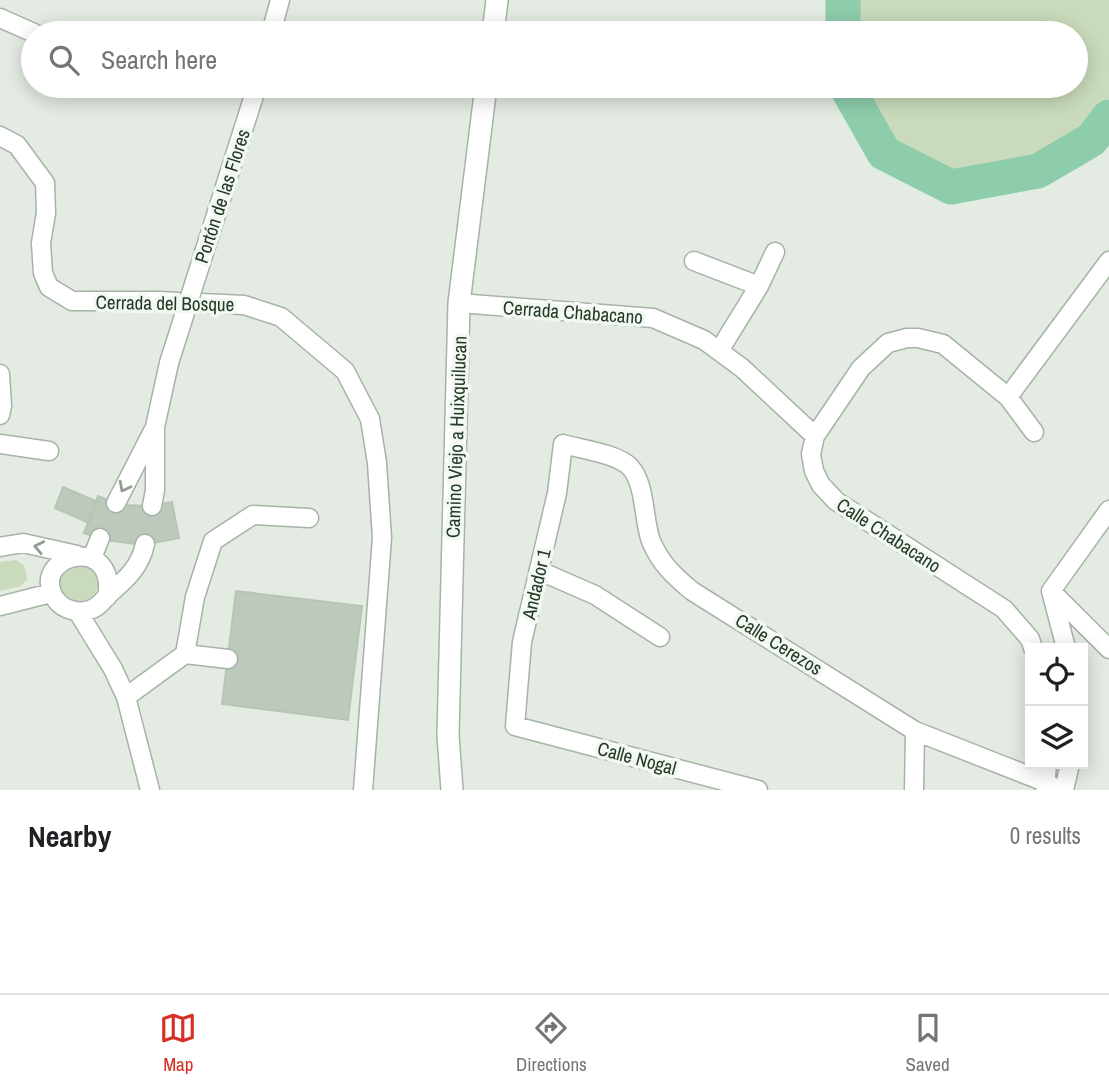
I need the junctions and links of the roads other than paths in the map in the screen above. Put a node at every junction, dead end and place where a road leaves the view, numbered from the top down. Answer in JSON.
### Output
{"nodes":[{"id":1,"x":280,"y":0,"type":"edge"},
{"id":2,"x":497,"y":0,"type":"edge"},
{"id":3,"x":0,"y":18,"type":"edge"},
{"id":4,"x":274,"y":21,"type":"edge"},
{"id":5,"x":494,"y":21,"type":"edge"},
{"id":6,"x":21,"y":27,"type":"edge"},
{"id":7,"x":253,"y":98,"type":"edge"},
{"id":8,"x":485,"y":98,"type":"edge"},
{"id":9,"x":0,"y":136,"type":"edge"},
{"id":10,"x":775,"y":251,"type":"dead end"},
{"id":11,"x":694,"y":261,"type":"dead end"},
{"id":12,"x":1109,"y":261,"type":"edge"},
{"id":13,"x":759,"y":286,"type":"junction"},
{"id":14,"x":459,"y":303,"type":"junction"},
{"id":15,"x":719,"y":351,"type":"junction"},
{"id":16,"x":0,"y":374,"type":"edge"},
{"id":17,"x":1008,"y":397,"type":"junction"},
{"id":18,"x":0,"y":415,"type":"edge"},
{"id":19,"x":155,"y":428,"type":"junction"},
{"id":20,"x":1034,"y":432,"type":"dead end"},
{"id":21,"x":815,"y":436,"type":"junction"},
{"id":22,"x":0,"y":444,"type":"edge"},
{"id":23,"x":563,"y":444,"type":"joint"},
{"id":24,"x":49,"y":451,"type":"dead end"},
{"id":25,"x":116,"y":503,"type":"tunnel mouth"},
{"id":26,"x":152,"y":506,"type":"tunnel mouth"},
{"id":27,"x":1109,"y":510,"type":"edge"},
{"id":28,"x":309,"y":518,"type":"dead end"},
{"id":29,"x":100,"y":538,"type":"tunnel mouth"},
{"id":30,"x":145,"y":544,"type":"tunnel mouth"},
{"id":31,"x":0,"y":547,"type":"edge"},
{"id":32,"x":85,"y":557,"type":"junction"},
{"id":33,"x":540,"y":571,"type":"junction"},
{"id":34,"x":1051,"y":591,"type":"junction"},
{"id":35,"x":51,"y":593,"type":"junction"},
{"id":36,"x":107,"y":597,"type":"junction"},
{"id":37,"x":0,"y":606,"type":"edge"},
{"id":38,"x":78,"y":612,"type":"junction"},
{"id":39,"x":660,"y":637,"type":"dead end"},
{"id":40,"x":1031,"y":643,"type":"edge"},
{"id":41,"x":1065,"y":643,"type":"edge"},
{"id":42,"x":1109,"y":649,"type":"edge"},
{"id":43,"x":185,"y":654,"type":"junction"},
{"id":44,"x":228,"y":659,"type":"dead end"},
{"id":45,"x":127,"y":697,"type":"junction"},
{"id":46,"x":516,"y":726,"type":"joint"},
{"id":47,"x":915,"y":731,"type":"junction"},
{"id":48,"x":1047,"y":769,"type":"edge"},
{"id":49,"x":1069,"y":769,"type":"edge"},
{"id":50,"x":1049,"y":787,"type":"edge"},
{"id":51,"x":151,"y":788,"type":"edge"},
{"id":52,"x":363,"y":790,"type":"edge"},
{"id":53,"x":452,"y":790,"type":"edge"},
{"id":54,"x":758,"y":790,"type":"edge"},
{"id":55,"x":914,"y":790,"type":"edge"},
{"id":56,"x":1065,"y":790,"type":"edge"}],
"edges":[{"from":1,"to":4,"type":"street"},
{"from":2,"to":5,"type":"main road"},
{"from":3,"to":6,"type":"street"},
{"from":7,"to":19,"type":"street","name":"Portón de las Flores","bridge":true},
{"from":8,"to":14,"type":"main road","name":"Camino Viejo a Huixquilucan"},
{"from":9,"to":52,"type":"street","name":"Cerrada del Bosque"},
{"from":10,"to":13,"type":"street"},
{"from":11,"to":13,"type":"street"},
{"from":12,"to":17,"type":"street"},
{"from":13,"to":15,"type":"street"},
{"from":14,"to":15,"type":"street","name":"Cerrada Chabacano"},
{"from":14,"to":53,"type":"main road","name":"Camino Viejo a Huixquilucan"},
{"from":15,"to":21,"type":"street","name":"Cerrada Chabacano"},
{"from":16,"to":18,"type":"street"},
{"from":17,"to":20,"type":"street"},
{"from":17,"to":21,"type":"street"},
{"from":19,"to":25,"type":"street","name":"Portón de las Flores","one_way":true},
{"from":19,"to":26,"type":"street","name":"Portón de las Flores"},
{"from":21,"to":40,"type":"street","name":"Calle Chabacano"},
{"from":22,"to":24,"type":"street"},
{"from":23,"to":33,"type":"street","name":"Andador 1"},
{"from":23,"to":47,"type":"street","name":"Calle Cerezos"},
{"from":27,"to":34,"type":"street"},
{"from":28,"to":43,"type":"street"},
{"from":29,"to":32,"type":"street"},
{"from":30,"to":36,"type":"street"},
{"from":32,"to":31,"type":"street","one_way":true},
{"from":32,"to":35,"type":"street"},
{"from":32,"to":36,"type":"street"},
{"from":33,"to":39,"type":"street"},
{"from":33,"to":46,"type":"street","name":"Andador 1"},
{"from":34,"to":41,"type":"street"},
{"from":34,"to":42,"type":"street"},
{"from":35,"to":37,"type":"street"},
{"from":35,"to":38,"type":"street"},
{"from":36,"to":38,"type":"street"},
{"from":38,"to":45,"type":"street"},
{"from":43,"to":44,"type":"street"},
{"from":43,"to":45,"type":"street"},
{"from":45,"to":51,"type":"street"},
{"from":46,"to":54,"type":"street","name":"Calle Nogal"},
{"from":47,"to":50,"type":"street","name":"Calle Cerezos"},
{"from":47,"to":55,"type":"street"},
{"from":48,"to":50,"type":"street"},
{"from":49,"to":56,"type":"street"}]}
